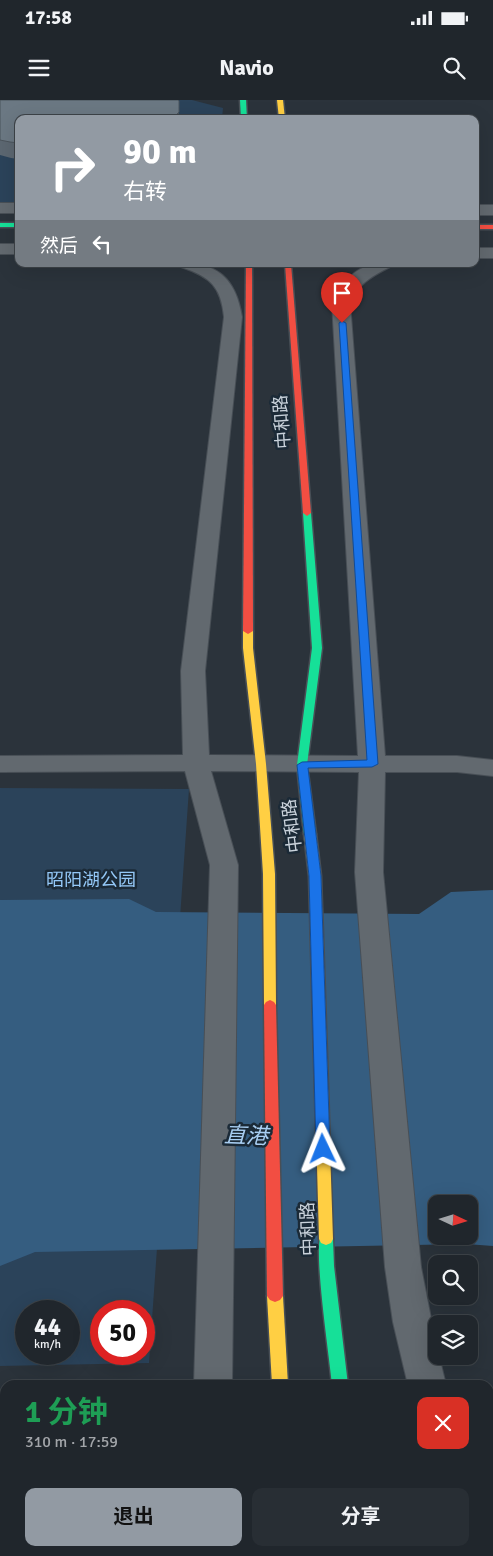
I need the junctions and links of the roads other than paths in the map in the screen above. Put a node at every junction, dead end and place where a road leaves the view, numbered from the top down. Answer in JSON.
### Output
{"nodes":[{"id":1,"x":243,"y":100,"type":"edge"},
{"id":2,"x":280,"y":100,"type":"edge"},
{"id":3,"x":244,"y":115,"type":"edge"},
{"id":4,"x":282,"y":115,"type":"edge"},
{"id":5,"x":0,"y":208,"type":"edge"},
{"id":6,"x":15,"y":208,"type":"edge"},
{"id":7,"x":479,"y":210,"type":"edge"},
{"id":8,"x":493,"y":210,"type":"edge"},
{"id":9,"x":0,"y":225,"type":"edge"},
{"id":10,"x":15,"y":225,"type":"edge"},
{"id":11,"x":493,"y":227,"type":"edge"},
{"id":12,"x":479,"y":229,"type":"edge"},
{"id":13,"x":479,"y":231,"type":"edge"},
{"id":14,"x":0,"y":236,"type":"edge"},
{"id":15,"x":15,"y":236,"type":"edge"},
{"id":16,"x":493,"y":238,"type":"edge"},
{"id":17,"x":0,"y":249,"type":"edge"},
{"id":18,"x":15,"y":249,"type":"edge"},
{"id":19,"x":479,"y":253,"type":"edge"},
{"id":20,"x":493,"y":253,"type":"edge"},
{"id":21,"x":196,"y":267,"type":"edge"},
{"id":22,"x":249,"y":267,"type":"edge"},
{"id":23,"x":288,"y":267,"type":"edge"},
{"id":24,"x":378,"y":267,"type":"edge"},
{"id":25,"x":196,"y":763,"type":"junction"},
{"id":26,"x":0,"y":764,"type":"edge"},
{"id":27,"x":261,"y":764,"type":"junction"},
{"id":28,"x":372,"y":764,"type":"junction"},
{"id":29,"x":302,"y":765,"type":"junction"},
{"id":30,"x":493,"y":768,"type":"edge"},
{"id":31,"x":213,"y":1380,"type":"edge"},
{"id":32,"x":280,"y":1380,"type":"edge"},
{"id":33,"x":339,"y":1380,"type":"edge"},
{"id":34,"x":426,"y":1380,"type":"edge"}],
"edges":[{"from":1,"to":3,"type":"main road"},
{"from":2,"to":4,"type":"main road"},
{"from":5,"to":6,"type":"street"},
{"from":7,"to":8,"type":"street"},
{"from":9,"to":10,"type":"main road"},
{"from":11,"to":12,"type":"main road"},
{"from":13,"to":16,"type":"main road"},
{"from":14,"to":15,"type":"main road"},
{"from":17,"to":18,"type":"street"},
{"from":19,"to":20,"type":"street"},
{"from":21,"to":25,"type":"street"},
{"from":22,"to":27,"type":"main road","name":"中和路"},
{"from":23,"to":29,"type":"main road","name":"中和路"},
{"from":24,"to":28,"type":"street"},
{"from":25,"to":26,"type":"street"},
{"from":25,"to":27,"type":"street"},
{"from":25,"to":31,"type":"street"},
{"from":27,"to":29,"type":"street"},
{"from":27,"to":32,"type":"main road","name":"中和路"},
{"from":28,"to":29,"type":"street"},
{"from":28,"to":30,"type":"street"},
{"from":28,"to":34,"type":"street"},
{"from":29,"to":33,"type":"main road","name":"中和路"}]}
